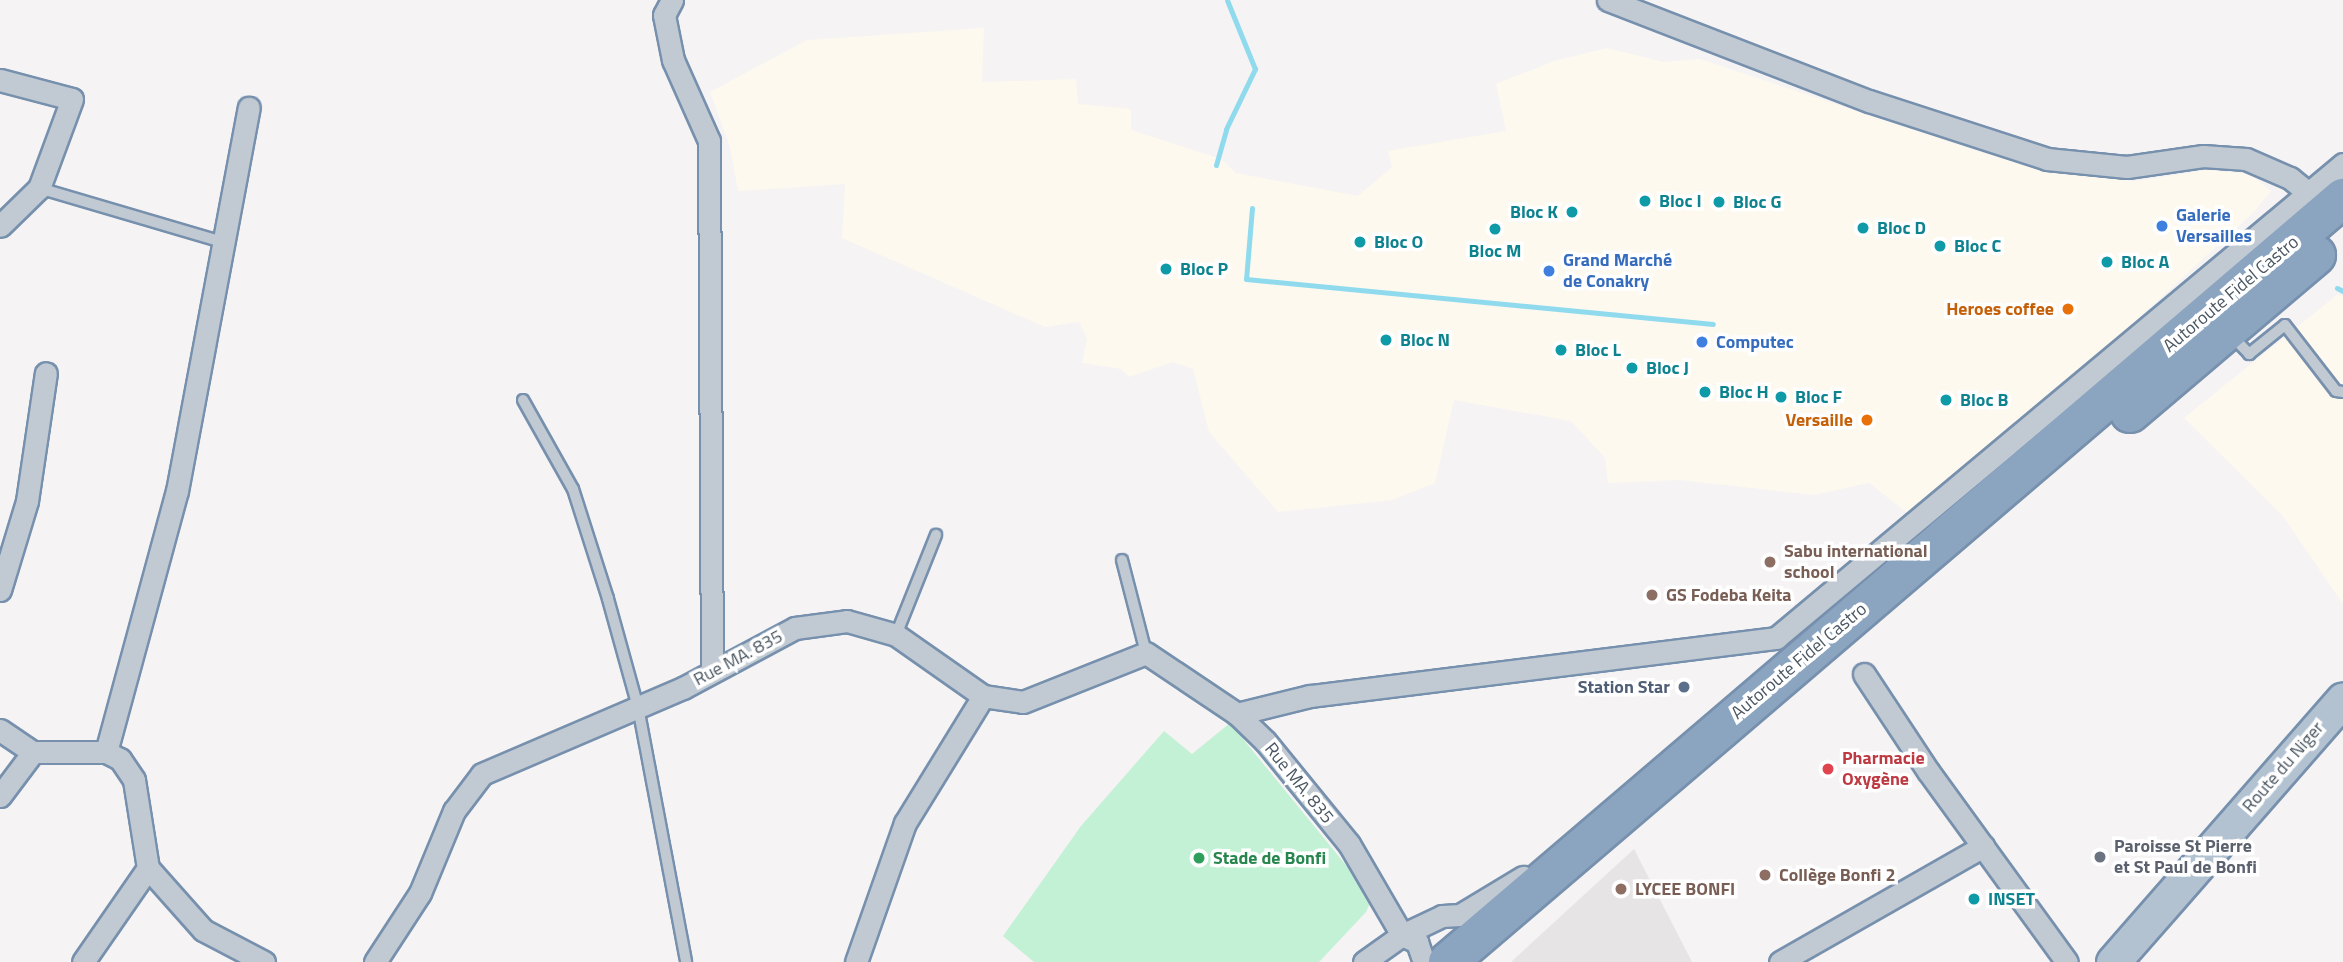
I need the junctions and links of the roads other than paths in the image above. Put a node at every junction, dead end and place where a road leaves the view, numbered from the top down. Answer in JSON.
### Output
{"nodes":[{"id":1,"x":672,"y":0,"type":"edge"},
{"id":2,"x":1608,"y":0,"type":"edge"},
{"id":3,"x":1651,"y":6,"type":"edge"},
{"id":4,"x":0,"y":80,"type":"edge"},
{"id":5,"x":249,"y":108,"type":"dead end"},
{"id":6,"x":2343,"y":164,"type":"edge"},
{"id":7,"x":39,"y":188,"type":"junction"},
{"id":8,"x":2325,"y":195,"type":"edge"},
{"id":9,"x":0,"y":226,"type":"edge"},
{"id":10,"x":2343,"y":231,"type":"edge"},
{"id":11,"x":223,"y":242,"type":"junction"},
{"id":12,"x":2229,"y":332,"type":"junction"},
{"id":13,"x":46,"y":373,"type":"dead end"},
{"id":14,"x":2343,"y":392,"type":"edge"},
{"id":15,"x":523,"y":401,"type":"dead end"},
{"id":16,"x":936,"y":535,"type":"dead end"},
{"id":17,"x":4,"y":557,"type":"edge"},
{"id":18,"x":1122,"y":560,"type":"dead end"},
{"id":19,"x":0,"y":590,"type":"edge"},
{"id":20,"x":896,"y":635,"type":"junction"},
{"id":21,"x":1146,"y":653,"type":"junction"},
{"id":22,"x":712,"y":671,"type":"junction"},
{"id":23,"x":1864,"y":674,"type":"dead end"},
{"id":24,"x":983,"y":696,"type":"junction"},
{"id":25,"x":2343,"y":699,"type":"edge"},
{"id":26,"x":638,"y":707,"type":"junction"},
{"id":27,"x":1237,"y":714,"type":"junction"},
{"id":28,"x":0,"y":730,"type":"edge"},
{"id":29,"x":33,"y":752,"type":"junction"},
{"id":30,"x":106,"y":752,"type":"junction"},
{"id":31,"x":0,"y":796,"type":"edge"},
{"id":32,"x":1596,"y":831,"type":"junction"},
{"id":33,"x":1983,"y":846,"type":"junction"},
{"id":34,"x":148,"y":868,"type":"junction"},
{"id":35,"x":1402,"y":935,"type":"junction"},
{"id":36,"x":83,"y":962,"type":"edge"},
{"id":37,"x":264,"y":962,"type":"edge"},
{"id":38,"x":374,"y":962,"type":"edge"},
{"id":39,"x":686,"y":962,"type":"edge"},
{"id":40,"x":856,"y":962,"type":"edge"},
{"id":41,"x":1364,"y":962,"type":"edge"},
{"id":42,"x":1424,"y":962,"type":"edge"},
{"id":43,"x":1448,"y":962,"type":"edge"},
{"id":44,"x":1487,"y":962,"type":"edge"},
{"id":45,"x":1780,"y":962,"type":"edge"},
{"id":46,"x":2067,"y":962,"type":"edge"},
{"id":47,"x":2113,"y":962,"type":"edge"}],
"edges":[{"from":1,"to":22,"type":"street"},
{"from":2,"to":3,"type":"street"},
{"from":3,"to":8,"type":"street"},
{"from":4,"to":7,"type":"street"},
{"from":5,"to":11,"type":"street"},
{"from":6,"to":8,"type":"street"},
{"from":7,"to":9,"type":"street"},
{"from":7,"to":11,"type":"lane"},
{"from":8,"to":27,"type":"street"},
{"from":8,"to":32,"type":"highway","name":"Autoroute Fidel Castro"},
{"from":10,"to":12,"type":"highway","name":"Autoroute Fidel Castro"},
{"from":11,"to":30,"type":"street"},
{"from":12,"to":14,"type":"lane"},
{"from":12,"to":44,"type":"highway","name":"Autoroute Fidel Castro"},
{"from":13,"to":17,"type":"street"},
{"from":15,"to":26,"type":"lane"},
{"from":16,"to":20,"type":"lane"},
{"from":17,"to":19,"type":"street"},
{"from":18,"to":21,"type":"lane"},
{"from":20,"to":22,"type":"street","name":"Rue MA. 835"},
{"from":20,"to":24,"type":"street","name":"Rue MA. 835"},
{"from":21,"to":24,"type":"street","name":"Rue MA. 835"},
{"from":21,"to":27,"type":"street","name":"Rue MA. 835"},
{"from":22,"to":26,"type":"street","name":"Rue MA. 835"},
{"from":23,"to":33,"type":"street"},
{"from":24,"to":40,"type":"street"},
{"from":25,"to":47,"type":"main road","name":"Route du Niger"},
{"from":26,"to":38,"type":"street","name":"Rue MA. 835"},
{"from":26,"to":39,"type":"lane"},
{"from":27,"to":35,"type":"street","name":"Rue MA. 835"},
{"from":28,"to":29,"type":"street"},
{"from":29,"to":30,"type":"street"},
{"from":29,"to":31,"type":"street"},
{"from":30,"to":34,"type":"street"},
{"from":32,"to":35,"type":"street"},
{"from":32,"to":43,"type":"highway","name":"Autoroute Fidel Castro"},
{"from":33,"to":45,"type":"street"},
{"from":33,"to":46,"type":"street"},
{"from":34,"to":36,"type":"street"},
{"from":34,"to":37,"type":"street"},
{"from":35,"to":41,"type":"street"},
{"from":35,"to":42,"type":"street","name":"Rue MA. 835"}]}
